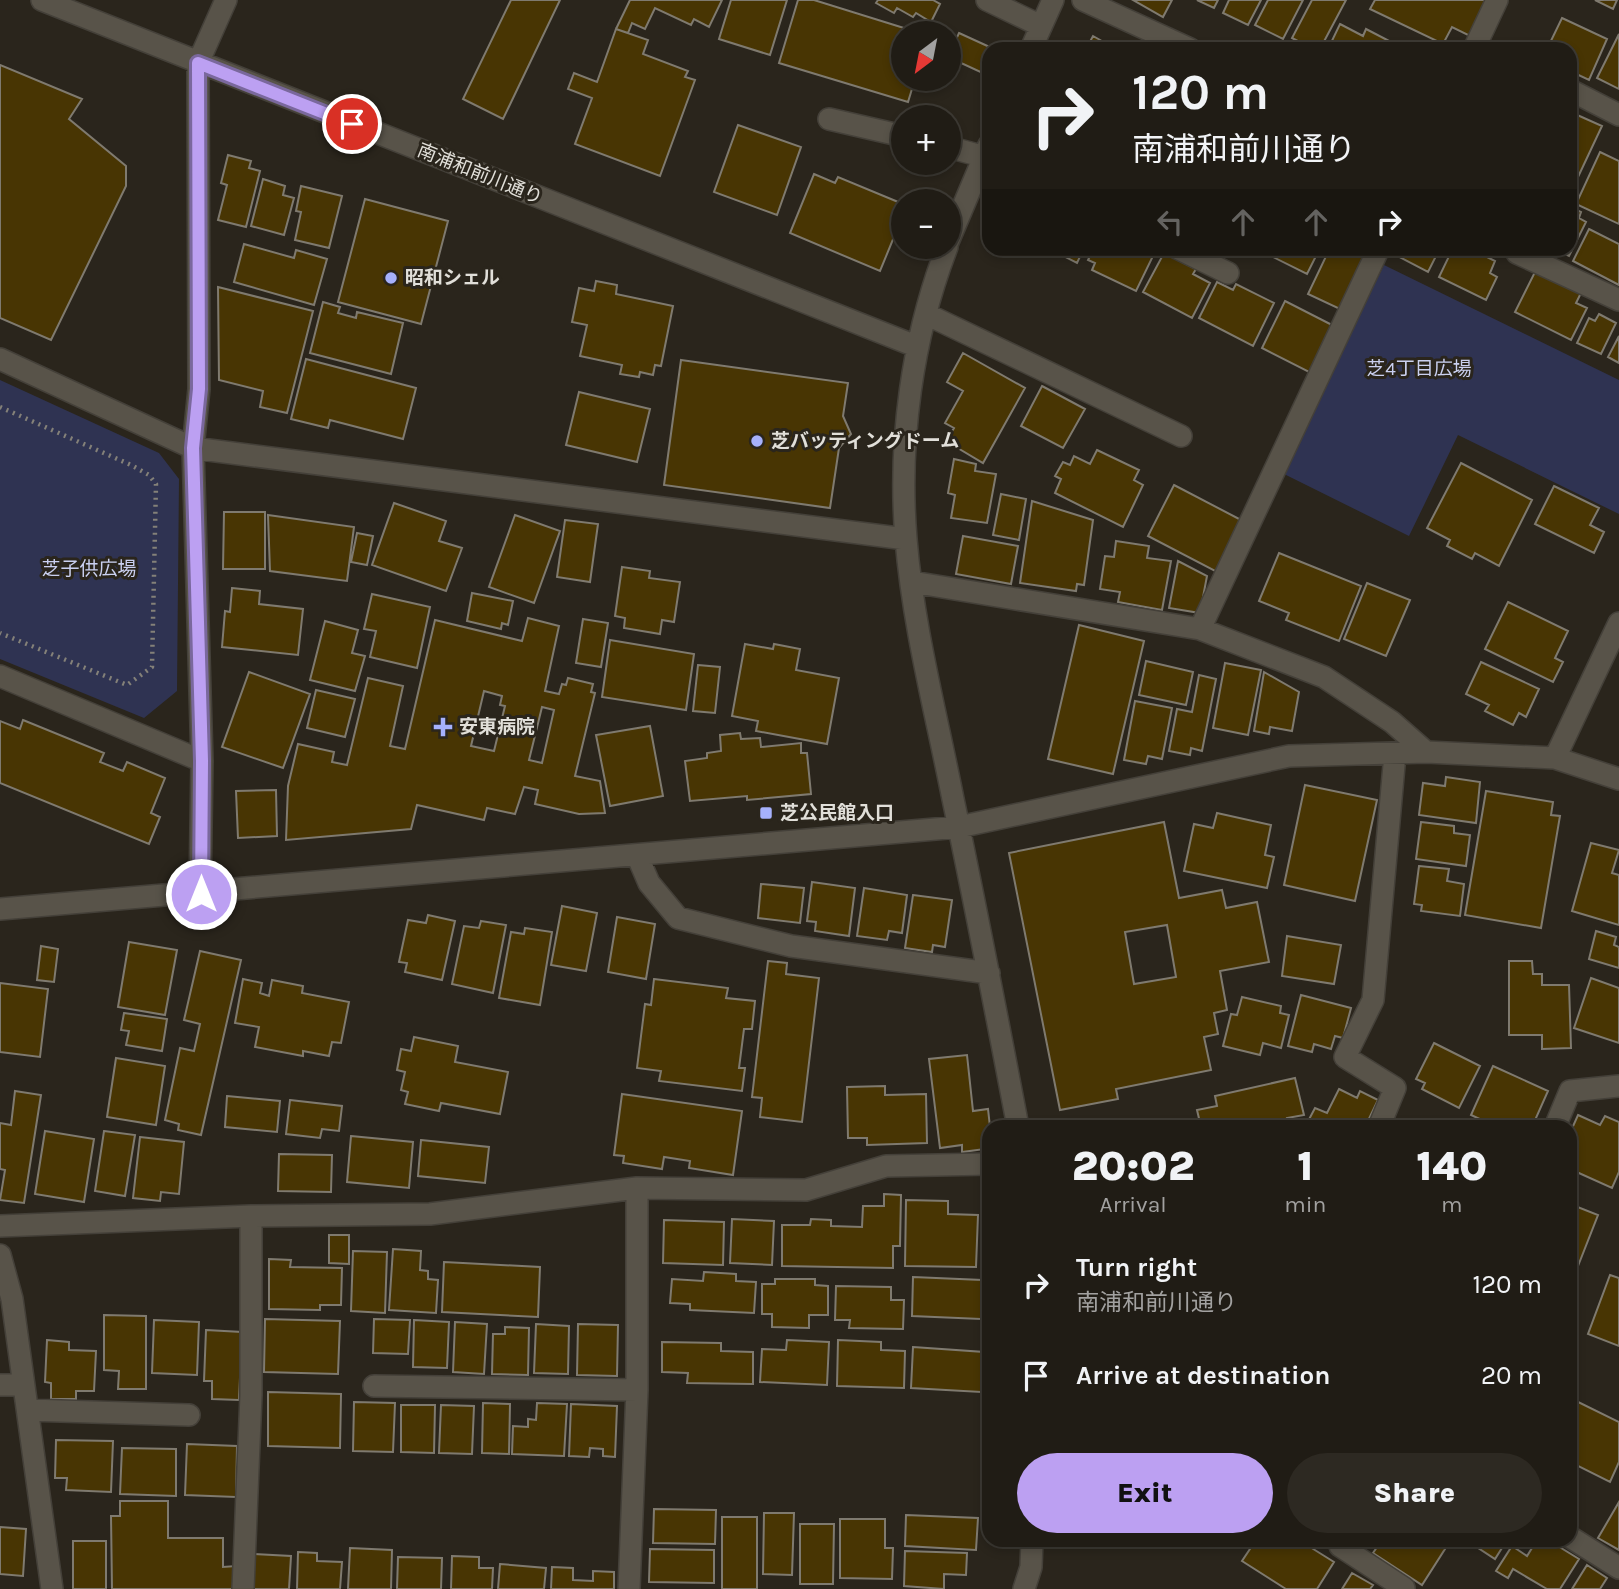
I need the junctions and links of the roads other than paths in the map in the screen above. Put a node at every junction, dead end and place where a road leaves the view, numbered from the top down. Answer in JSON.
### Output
{"nodes":[{"id":1,"x":42,"y":0,"type":"edge"},
{"id":2,"x":226,"y":0,"type":"edge"},
{"id":3,"x":987,"y":0,"type":"edge"},
{"id":4,"x":1053,"y":0,"type":"edge"},
{"id":5,"x":1083,"y":0,"type":"edge"},
{"id":6,"x":1497,"y":0,"type":"edge"},
{"id":7,"x":1041,"y":26,"type":"junction"},
{"id":8,"x":1034,"y":42,"type":"edge"},
{"id":9,"x":1175,"y":42,"type":"edge"},
{"id":10,"x":1481,"y":42,"type":"edge"},
{"id":11,"x":198,"y":63,"type":"junction"},
{"id":12,"x":1577,"y":94,"type":"edge"},
{"id":13,"x":1619,"y":115,"type":"edge"},
{"id":14,"x":829,"y":118,"type":"dead end"},
{"id":15,"x":891,"y":133,"type":"edge"},
{"id":16,"x":961,"y":149,"type":"edge"},
{"id":17,"x":982,"y":152,"type":"edge"},
{"id":18,"x":982,"y":165,"type":"edge"},
{"id":19,"x":961,"y":214,"type":"edge"},
{"id":20,"x":1193,"y":256,"type":"edge"},
{"id":21,"x":1376,"y":256,"type":"edge"},
{"id":22,"x":1521,"y":256,"type":"edge"},
{"id":23,"x":943,"y":259,"type":"edge"},
{"id":24,"x":1228,"y":273,"type":"dead end"},
{"id":25,"x":1619,"y":300,"type":"edge"},
{"id":26,"x":926,"y":314,"type":"junction"},
{"id":27,"x":918,"y":347,"type":"junction"},
{"id":28,"x":0,"y":359,"type":"edge"},
{"id":29,"x":1181,"y":436,"type":"dead end"},
{"id":30,"x":193,"y":448,"type":"junction"},
{"id":31,"x":906,"y":539,"type":"junction"},
{"id":32,"x":912,"y":582,"type":"junction"},
{"id":33,"x":1619,"y":624,"type":"edge"},
{"id":34,"x":1200,"y":629,"type":"junction"},
{"id":35,"x":0,"y":676,"type":"edge"},
{"id":36,"x":1426,"y":752,"type":"junction"},
{"id":37,"x":1395,"y":754,"type":"junction"},
{"id":38,"x":1555,"y":758,"type":"junction"},
{"id":39,"x":202,"y":761,"type":"junction"},
{"id":40,"x":1619,"y":779,"type":"edge"},
{"id":41,"x":959,"y":827,"type":"junction"},
{"id":42,"x":637,"y":855,"type":"junction"},
{"id":43,"x":201,"y":894,"type":"junction"},
{"id":44,"x":0,"y":909,"type":"edge"},
{"id":45,"x":989,"y":973,"type":"junction"},
{"id":46,"x":1619,"y":1086,"type":"edge"},
{"id":47,"x":1017,"y":1120,"type":"edge"},
{"id":48,"x":1382,"y":1120,"type":"edge"},
{"id":49,"x":1558,"y":1120,"type":"edge"},
{"id":50,"x":982,"y":1164,"type":"edge"},
{"id":51,"x":637,"y":1188,"type":"junction"},
{"id":52,"x":251,"y":1216,"type":"junction"},
{"id":53,"x":0,"y":1226,"type":"edge"},
{"id":54,"x":0,"y":1255,"type":"edge"},
{"id":55,"x":0,"y":1385,"type":"edge"},
{"id":56,"x":23,"y":1385,"type":"junction"},
{"id":57,"x":374,"y":1386,"type":"dead end"},
{"id":58,"x":637,"y":1390,"type":"junction"},
{"id":59,"x":28,"y":1410,"type":"junction"},
{"id":60,"x":189,"y":1415,"type":"dead end"},
{"id":61,"x":1577,"y":1541,"type":"edge"},
{"id":62,"x":1032,"y":1547,"type":"edge"},
{"id":63,"x":1342,"y":1547,"type":"edge"},
{"id":64,"x":1619,"y":1568,"type":"edge"},
{"id":65,"x":1404,"y":1588,"type":"edge"},
{"id":66,"x":52,"y":1589,"type":"edge"},
{"id":67,"x":243,"y":1589,"type":"edge"},
{"id":68,"x":629,"y":1589,"type":"edge"},
{"id":69,"x":1024,"y":1589,"type":"edge"}],
"edges":[{"from":1,"to":11,"type":"street","name":"南浦和前川通り"},
{"from":2,"to":11,"type":"street"},
{"from":3,"to":7,"type":"street"},
{"from":4,"to":7,"type":"street"},
{"from":5,"to":9,"type":"street"},
{"from":6,"to":10,"type":"street"},
{"from":7,"to":8,"type":"street"},
{"from":11,"to":27,"type":"street","name":"南浦和前川通り"},
{"from":11,"to":30,"type":"street"},
{"from":12,"to":13,"type":"street"},
{"from":14,"to":15,"type":"street"},
{"from":16,"to":17,"type":"street"},
{"from":18,"to":19,"type":"street"},
{"from":20,"to":24,"type":"street"},
{"from":21,"to":34,"type":"street"},
{"from":22,"to":25,"type":"street"},
{"from":23,"to":26,"type":"street"},
{"from":26,"to":27,"type":"street"},
{"from":26,"to":29,"type":"street"},
{"from":27,"to":31,"type":"street"},
{"from":28,"to":30,"type":"street"},
{"from":30,"to":31,"type":"street"},
{"from":30,"to":39,"type":"street"},
{"from":31,"to":32,"type":"street"},
{"from":32,"to":34,"type":"street"},
{"from":32,"to":41,"type":"street"},
{"from":33,"to":38,"type":"street"},
{"from":34,"to":36,"type":"street"},
{"from":35,"to":39,"type":"street"},
{"from":36,"to":37,"type":"street"},
{"from":36,"to":38,"type":"street"},
{"from":37,"to":41,"type":"street"},
{"from":37,"to":48,"type":"street"},
{"from":38,"to":40,"type":"street"},
{"from":39,"to":43,"type":"street"},
{"from":41,"to":42,"type":"street"},
{"from":41,"to":45,"type":"street"},
{"from":42,"to":43,"type":"street"},
{"from":42,"to":45,"type":"street"},
{"from":43,"to":44,"type":"street"},
{"from":45,"to":47,"type":"street"},
{"from":46,"to":49,"type":"street"},
{"from":50,"to":51,"type":"street"},
{"from":51,"to":52,"type":"street"},
{"from":51,"to":58,"type":"street"},
{"from":52,"to":53,"type":"street"},
{"from":52,"to":67,"type":"street"},
{"from":54,"to":56,"type":"street"},
{"from":55,"to":56,"type":"street"},
{"from":56,"to":59,"type":"street"},
{"from":57,"to":58,"type":"street"},
{"from":58,"to":68,"type":"street"},
{"from":59,"to":60,"type":"street"},
{"from":59,"to":66,"type":"street"},
{"from":61,"to":64,"type":"street"},
{"from":62,"to":69,"type":"street"},
{"from":63,"to":65,"type":"street"}]}
